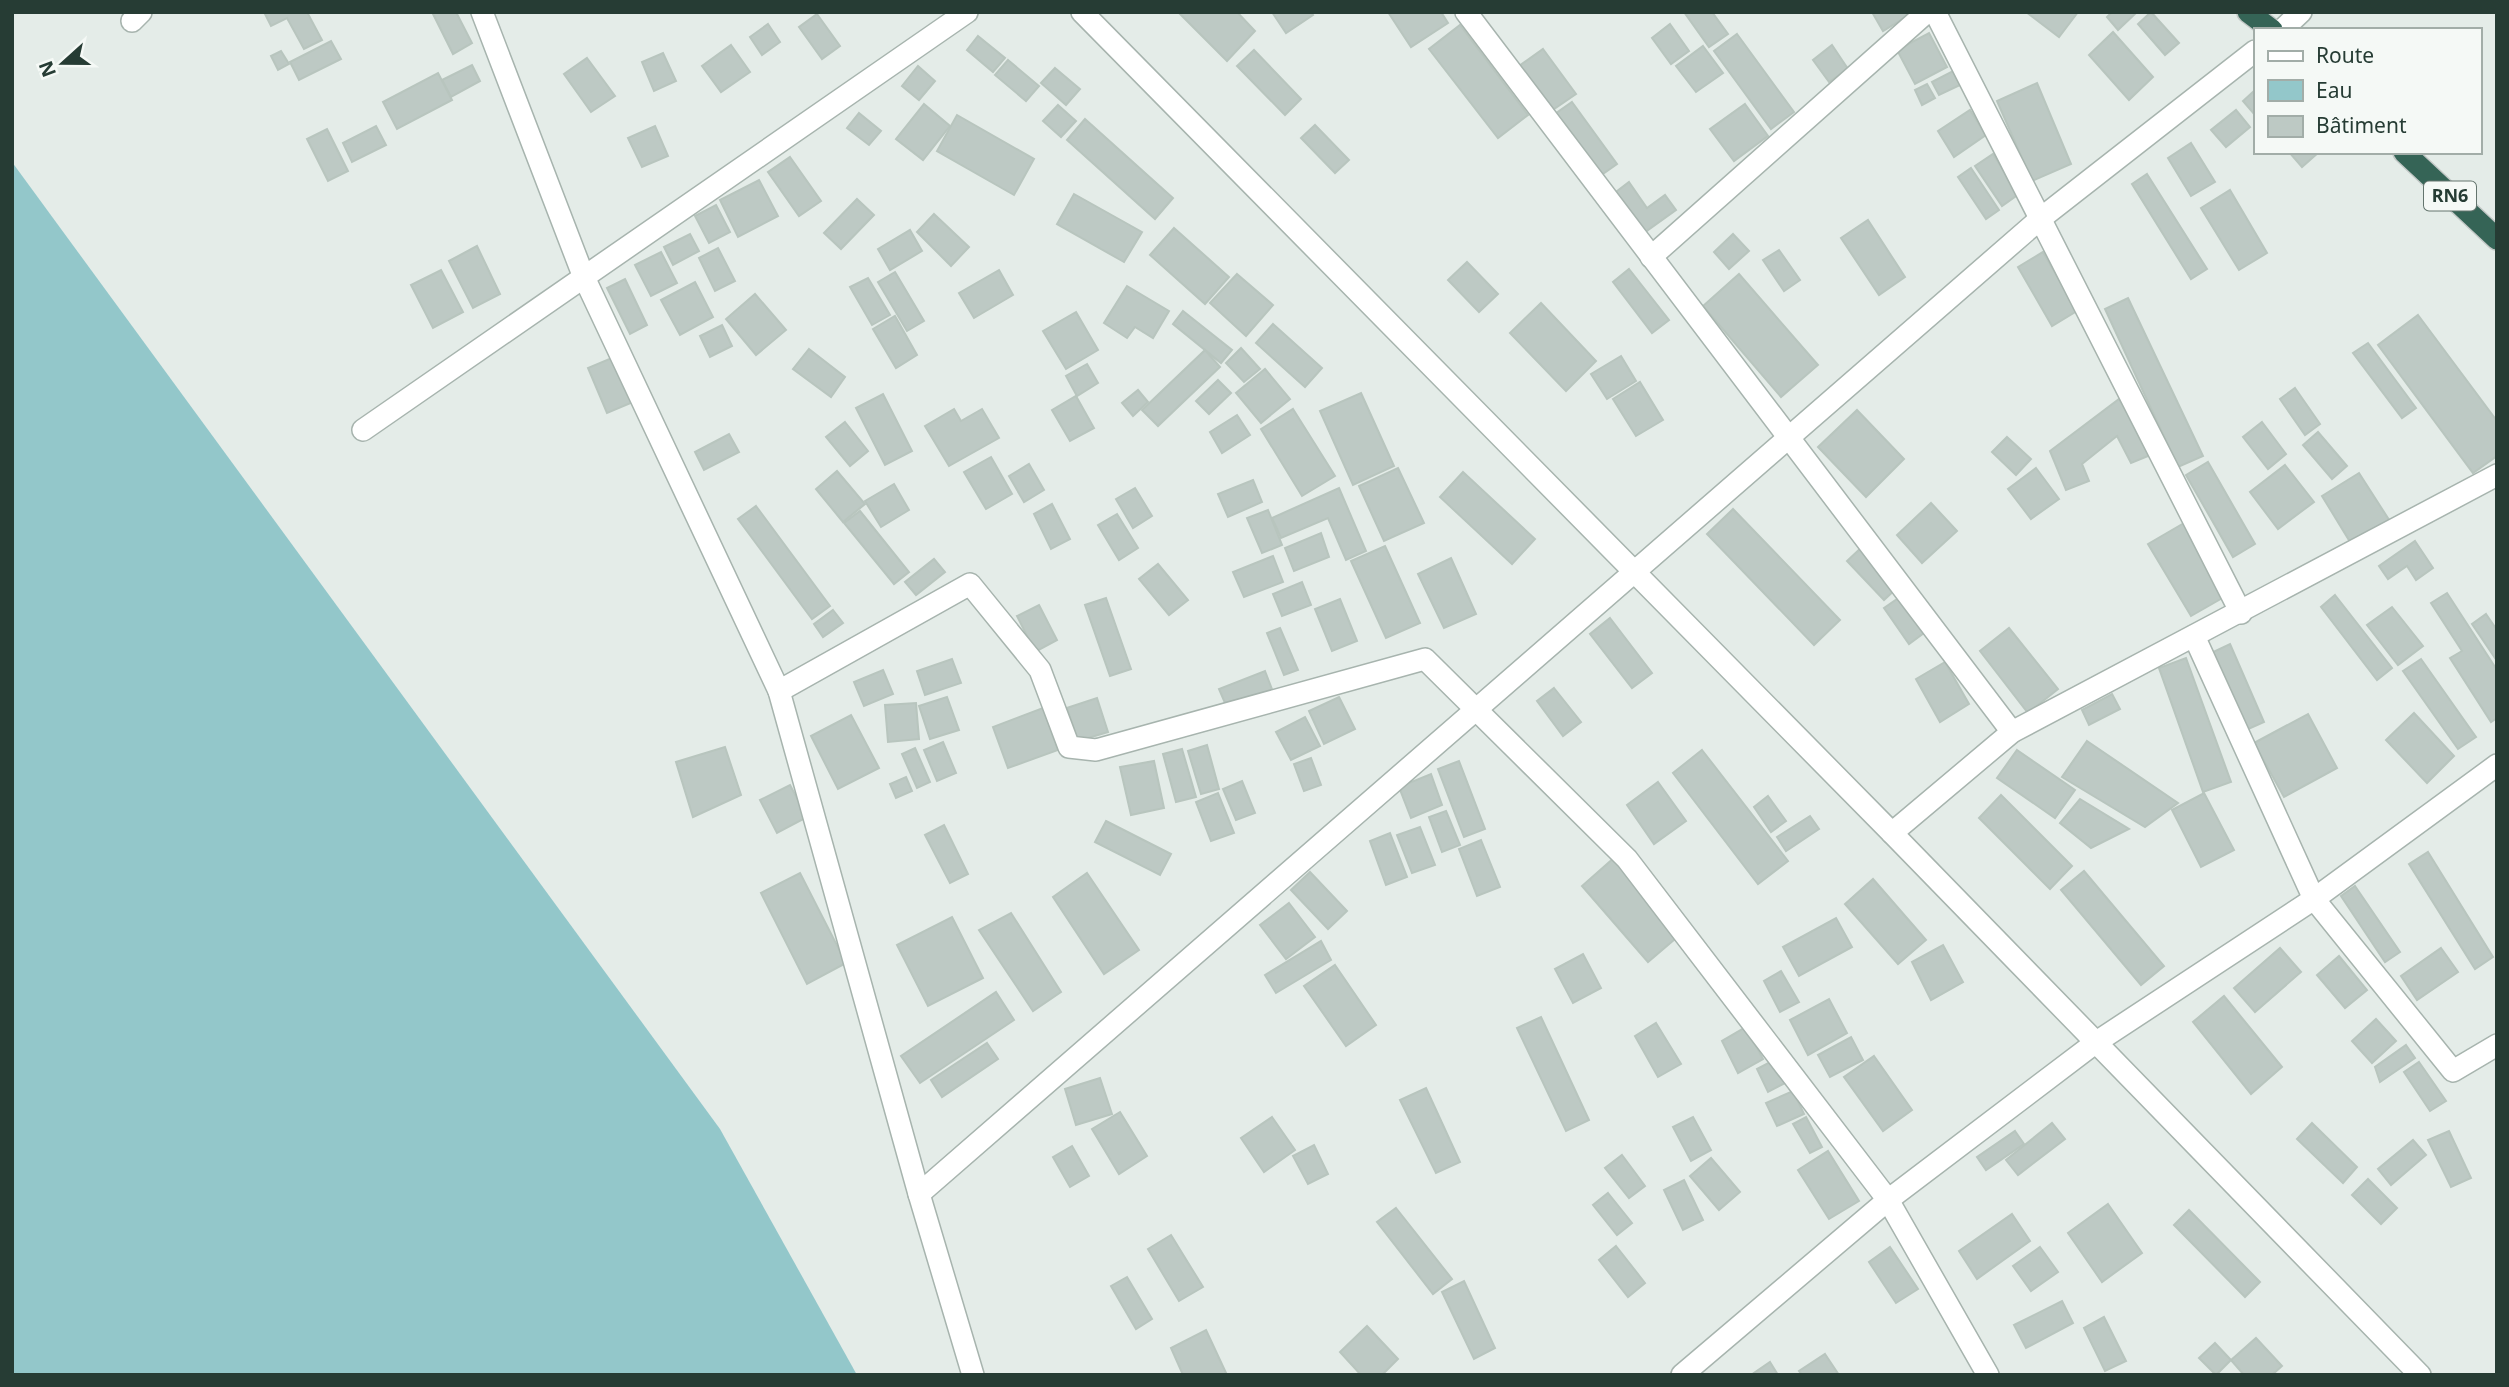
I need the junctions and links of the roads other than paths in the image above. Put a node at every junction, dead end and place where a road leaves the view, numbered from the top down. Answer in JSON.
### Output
{"nodes":[{"id":1,"x":482,"y":12,"type":"edge"},
{"id":2,"x":967,"y":12,"type":"edge"},
{"id":3,"x":1082,"y":12,"type":"edge"},
{"id":4,"x":1466,"y":12,"type":"edge"},
{"id":5,"x":1927,"y":12,"type":"edge"},
{"id":6,"x":1935,"y":12,"type":"edge"},
{"id":7,"x":2248,"y":12,"type":"edge"},
{"id":8,"x":2301,"y":12,"type":"edge"},
{"id":9,"x":2269,"y":28,"type":"edge"},
{"id":10,"x":2284,"y":28,"type":"edge"},
{"id":11,"x":2254,"y":52,"type":"edge"},
{"id":12,"x":2406,"y":154,"type":"edge"},
{"id":13,"x":2040,"y":219,"type":"junction"},
{"id":14,"x":2497,"y":239,"type":"edge"},
{"id":15,"x":1651,"y":257,"type":"junction"},
{"id":16,"x":583,"y":275,"type":"junction"},
{"id":17,"x":363,"y":430,"type":"dead end"},
{"id":18,"x":1788,"y":438,"type":"junction"},
{"id":19,"x":2497,"y":475,"type":"edge"},
{"id":20,"x":1633,"y":573,"type":"junction"},
{"id":21,"x":2241,"y":612,"type":"junction"},
{"id":22,"x":2194,"y":636,"type":"junction"},
{"id":23,"x":779,"y":691,"type":"junction"},
{"id":24,"x":1475,"y":710,"type":"junction"},
{"id":25,"x":2012,"y":732,"type":"junction"},
{"id":26,"x":2497,"y":765,"type":"edge"},
{"id":27,"x":1892,"y":833,"type":"junction"},
{"id":28,"x":2314,"y":899,"type":"junction"},
{"id":29,"x":2095,"y":1043,"type":"junction"},
{"id":30,"x":2497,"y":1045,"type":"edge"},
{"id":31,"x":919,"y":1194,"type":"junction"},
{"id":32,"x":1888,"y":1200,"type":"junction"},
{"id":33,"x":973,"y":1375,"type":"edge"},
{"id":34,"x":1682,"y":1375,"type":"edge"},
{"id":35,"x":1987,"y":1375,"type":"edge"},
{"id":36,"x":2420,"y":1375,"type":"edge"}],
"edges":[{"from":1,"to":16,"type":"street"},
{"from":2,"to":16,"type":"street"},
{"from":3,"to":20,"type":"street"},
{"from":4,"to":15,"type":"street"},
{"from":5,"to":15,"type":"street"},
{"from":6,"to":13,"type":"street"},
{"from":7,"to":9,"type":"highway"},
{"from":8,"to":10,"type":"street"},
{"from":11,"to":13,"type":"street"},
{"from":12,"to":14,"type":"highway","number":"RN6"},
{"from":13,"to":18,"type":"street"},
{"from":13,"to":21,"type":"street"},
{"from":15,"to":18,"type":"street"},
{"from":16,"to":17,"type":"street"},
{"from":16,"to":23,"type":"street"},
{"from":18,"to":20,"type":"street"},
{"from":18,"to":25,"type":"street"},
{"from":19,"to":21,"type":"street"},
{"from":20,"to":24,"type":"street"},
{"from":20,"to":27,"type":"street"},
{"from":21,"to":22,"type":"street"},
{"from":22,"to":25,"type":"street"},
{"from":22,"to":28,"type":"street"},
{"from":23,"to":24,"type":"street"},
{"from":23,"to":31,"type":"street"},
{"from":24,"to":31,"type":"street"},
{"from":24,"to":32,"type":"street"},
{"from":25,"to":27,"type":"street"},
{"from":26,"to":28,"type":"street"},
{"from":27,"to":29,"type":"street"},
{"from":28,"to":29,"type":"street"},
{"from":28,"to":30,"type":"street"},
{"from":29,"to":32,"type":"street"},
{"from":29,"to":36,"type":"street"},
{"from":31,"to":33,"type":"street"},
{"from":32,"to":34,"type":"street"},
{"from":32,"to":35,"type":"street"}]}
